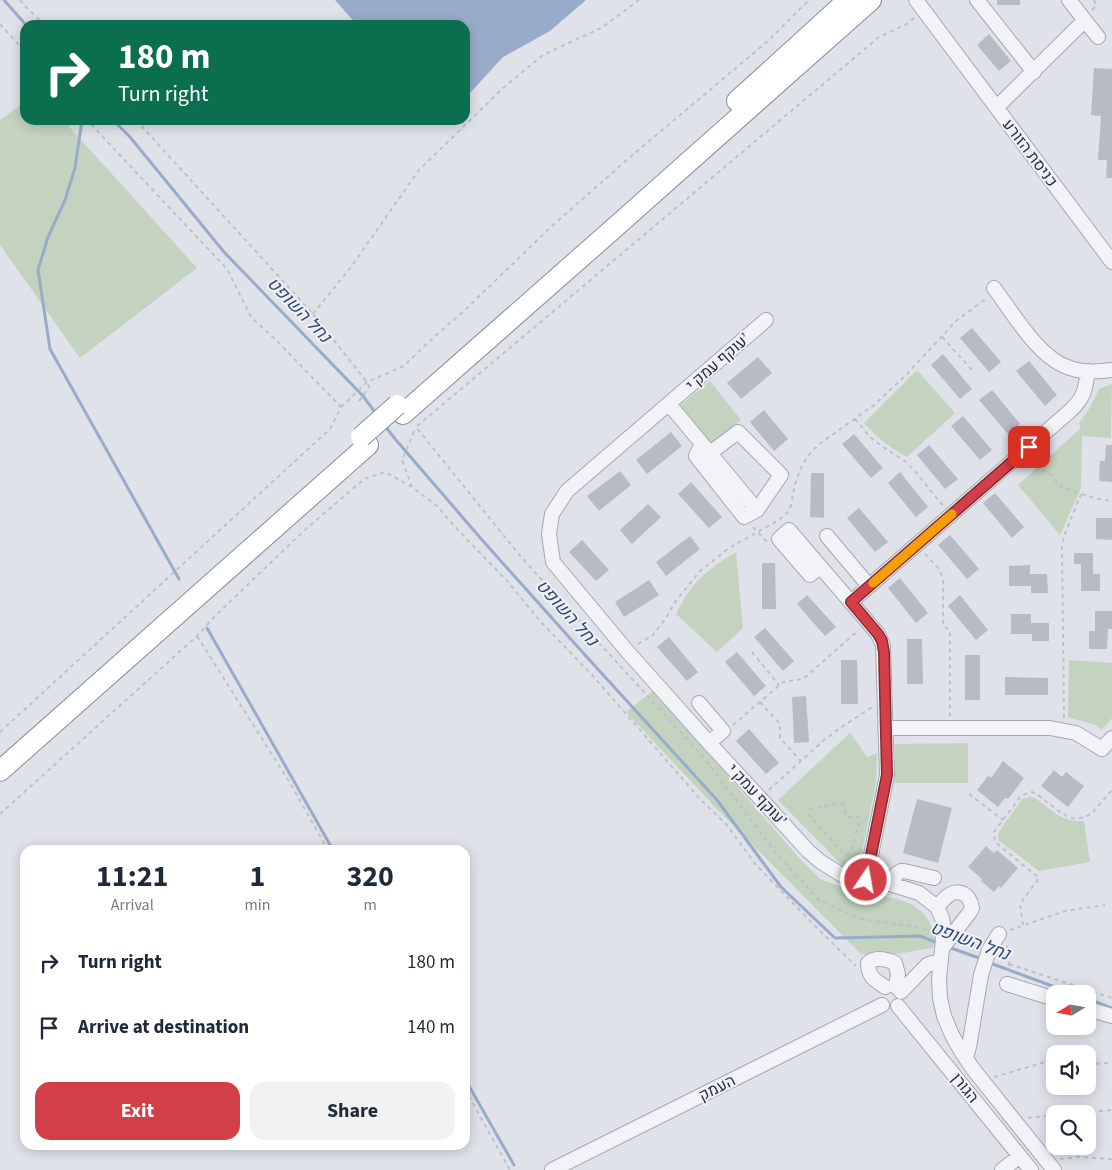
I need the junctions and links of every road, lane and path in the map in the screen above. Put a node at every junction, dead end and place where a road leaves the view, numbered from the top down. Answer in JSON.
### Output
{"nodes":[{"id":1,"x":20,"y":0,"type":"edge"},
{"id":2,"x":639,"y":0,"type":"edge"},
{"id":3,"x":809,"y":0,"type":"edge"},
{"id":4,"x":977,"y":0,"type":"edge"},
{"id":5,"x":1069,"y":0,"type":"edge"},
{"id":6,"x":866,"y":1,"type":"edge"},
{"id":7,"x":921,"y":2,"type":"edge"},
{"id":8,"x":40,"y":20,"type":"edge"},
{"id":9,"x":1085,"y":20,"type":"junction"},
{"id":10,"x":0,"y":24,"type":"edge"},
{"id":11,"x":1098,"y":37,"type":"dead end"},
{"id":12,"x":20,"y":46,"type":"edge"},
{"id":13,"x":1034,"y":72,"type":"junction"},
{"id":14,"x":996,"y":107,"type":"junction"},
{"id":15,"x":470,"y":120,"type":"edge"},
{"id":16,"x":92,"y":125,"type":"edge"},
{"id":17,"x":141,"y":125,"type":"edge"},
{"id":18,"x":465,"y":125,"type":"edge"},
{"id":19,"x":1112,"y":262,"type":"edge"},
{"id":20,"x":996,"y":289,"type":"joint"},
{"id":21,"x":313,"y":314,"type":"junction"},
{"id":22,"x":766,"y":320,"type":"dead end"},
{"id":23,"x":942,"y":337,"type":"junction"},
{"id":24,"x":972,"y":370,"type":"dead end"},
{"id":25,"x":1112,"y":370,"type":"edge"},
{"id":26,"x":1088,"y":371,"type":"junction"},
{"id":27,"x":368,"y":382,"type":"junction"},
{"id":28,"x":359,"y":401,"type":"dead end"},
{"id":29,"x":669,"y":404,"type":"junction"},
{"id":30,"x":341,"y":407,"type":"junction"},
{"id":31,"x":405,"y":416,"type":"junction"},
{"id":32,"x":855,"y":419,"type":"junction"},
{"id":33,"x":365,"y":441,"type":"junction"},
{"id":34,"x":706,"y":449,"type":"junction"},
{"id":35,"x":1017,"y":458,"type":"junction"},
{"id":36,"x":412,"y":487,"type":"junction"},
{"id":37,"x":1081,"y":494,"type":"junction"},
{"id":38,"x":1112,"y":501,"type":"edge"},
{"id":39,"x":950,"y":516,"type":"junction"},
{"id":40,"x":827,"y":536,"type":"dead end"},
{"id":41,"x":916,"y":546,"type":"junction"},
{"id":42,"x":820,"y":566,"type":"dead end"},
{"id":43,"x":869,"y":586,"type":"junction"},
{"id":44,"x":851,"y":602,"type":"junction"},
{"id":45,"x":869,"y":622,"type":"junction"},
{"id":46,"x":197,"y":636,"type":"junction"},
{"id":47,"x":627,"y":651,"type":"junction"},
{"id":48,"x":752,"y":652,"type":"dead end"},
{"id":49,"x":779,"y":686,"type":"junction"},
{"id":50,"x":885,"y":699,"type":"junction"},
{"id":51,"x":760,"y":702,"type":"junction"},
{"id":52,"x":700,"y":703,"type":"dead end"},
{"id":53,"x":732,"y":726,"type":"dead end"},
{"id":54,"x":886,"y":728,"type":"junction"},
{"id":55,"x":950,"y":728,"type":"junction"},
{"id":56,"x":1064,"y":730,"type":"junction"},
{"id":57,"x":0,"y":732,"type":"edge"},
{"id":58,"x":1112,"y":738,"type":"edge"},
{"id":59,"x":709,"y":743,"type":"junction"},
{"id":60,"x":0,"y":757,"type":"edge"},
{"id":61,"x":801,"y":761,"type":"junction"},
{"id":62,"x":0,"y":772,"type":"edge"},
{"id":63,"x":1112,"y":790,"type":"edge"},
{"id":64,"x":969,"y":794,"type":"dead end"},
{"id":65,"x":760,"y":798,"type":"junction"},
{"id":66,"x":0,"y":814,"type":"edge"},
{"id":67,"x":1003,"y":820,"type":"junction"},
{"id":68,"x":325,"y":845,"type":"edge"},
{"id":69,"x":851,"y":851,"type":"joint"},
{"id":70,"x":934,"y":878,"type":"dead end"},
{"id":71,"x":866,"y":880,"type":"junction"},
{"id":72,"x":893,"y":885,"type":"junction"},
{"id":73,"x":1105,"y":905,"type":"dead end"},
{"id":74,"x":937,"y":907,"type":"junction"},
{"id":75,"x":1023,"y":925,"type":"junction"},
{"id":76,"x":999,"y":934,"type":"joint"},
{"id":77,"x":943,"y":941,"type":"junction"},
{"id":78,"x":940,"y":962,"type":"junction"},
{"id":79,"x":1009,"y":964,"type":"dead end"},
{"id":80,"x":857,"y":967,"type":"dead end"},
{"id":81,"x":1007,"y":984,"type":"dead end"},
{"id":82,"x":894,"y":989,"type":"junction"},
{"id":83,"x":1046,"y":996,"type":"edge"},
{"id":84,"x":1112,"y":998,"type":"edge"},
{"id":85,"x":882,"y":1005,"type":"junction"},
{"id":86,"x":898,"y":1006,"type":"junction"},
{"id":87,"x":1096,"y":1011,"type":"edge"},
{"id":88,"x":1112,"y":1016,"type":"edge"},
{"id":89,"x":966,"y":1058,"type":"junction"},
{"id":90,"x":1046,"y":1062,"type":"edge"},
{"id":91,"x":1112,"y":1063,"type":"edge"},
{"id":92,"x":1096,"y":1064,"type":"edge"},
{"id":93,"x":982,"y":1080,"type":"junction"},
{"id":94,"x":470,"y":1098,"type":"edge"},
{"id":95,"x":1112,"y":1110,"type":"edge"},
{"id":96,"x":1096,"y":1111,"type":"edge"},
{"id":97,"x":1046,"y":1116,"type":"edge"},
{"id":98,"x":1014,"y":1119,"type":"junction"},
{"id":99,"x":1020,"y":1156,"type":"junction"},
{"id":100,"x":1112,"y":1159,"type":"edge"},
{"id":101,"x":1051,"y":1167,"type":"edge"},
{"id":102,"x":510,"y":1170,"type":"edge"},
{"id":103,"x":552,"y":1170,"type":"edge"},
{"id":104,"x":1002,"y":1170,"type":"edge"},
{"id":105,"x":1031,"y":1170,"type":"edge"}],
"edges":[{"from":1,"to":8,"type":"path"},
{"from":2,"to":15,"type":"path"},
{"from":3,"to":27,"type":"path"},
{"from":4,"to":13,"type":"street"},
{"from":5,"to":9,"type":"street"},
{"from":6,"to":31,"type":"highway"},
{"from":7,"to":14,"type":"street","name":"כניסת הזורע"},
{"from":7,"to":31,"type":"path"},
{"from":9,"to":11,"type":"street"},
{"from":9,"to":13,"type":"street"},
{"from":10,"to":12,"type":"path"},
{"from":13,"to":14,"type":"street"},
{"from":14,"to":19,"type":"street","name":"כניסת הזורע"},
{"from":16,"to":30,"type":"path"},
{"from":17,"to":21,"type":"path"},
{"from":18,"to":21,"type":"path"},
{"from":20,"to":23,"type":"path"},
{"from":20,"to":26,"type":"street"},
{"from":21,"to":27,"type":"path"},
{"from":22,"to":29,"type":"street","name":"עוקף עמק י’"},
{"from":23,"to":24,"type":"path"},
{"from":23,"to":32,"type":"path"},
{"from":25,"to":26,"type":"street"},
{"from":26,"to":35,"type":"street"},
{"from":27,"to":28,"type":"path"},
{"from":27,"to":30,"type":"path"},
{"from":29,"to":34,"type":"street"},
{"from":29,"to":47,"type":"street","name":"עוקף עמק י’"},
{"from":30,"to":57,"type":"path"},
{"from":31,"to":33,"type":"highway"},
{"from":31,"to":36,"type":"path"},
{"from":31,"to":77,"type":"path"},
{"from":32,"to":39,"type":"path"},
{"from":32,"to":47,"type":"path"},
{"from":33,"to":60,"type":"highway"},
{"from":33,"to":62,"type":"highway"},
{"from":34,"to":34,"type":"street"},
{"from":35,"to":37,"type":"path"},
{"from":35,"to":39,"type":"street"},
{"from":36,"to":46,"type":"path"},
{"from":36,"to":80,"type":"path"},
{"from":37,"to":38,"type":"path"},
{"from":37,"to":56,"type":"path"},
{"from":39,"to":41,"type":"street"},
{"from":40,"to":43,"type":"street"},
{"from":41,"to":43,"type":"street"},
{"from":41,"to":55,"type":"path"},
{"from":42,"to":44,"type":"street"},
{"from":43,"to":44,"type":"street"},
{"from":44,"to":45,"type":"street"},
{"from":45,"to":49,"type":"path"},
{"from":45,"to":50,"type":"street"},
{"from":46,"to":66,"type":"path"},
{"from":46,"to":68,"type":"path"},
{"from":47,"to":59,"type":"street","name":"עוקף עמק י’"},
{"from":48,"to":49,"type":"path"},
{"from":49,"to":51,"type":"path"},
{"from":50,"to":54,"type":"street"},
{"from":50,"to":61,"type":"path"},
{"from":51,"to":53,"type":"path"},
{"from":51,"to":61,"type":"path"},
{"from":52,"to":59,"type":"street"},
{"from":54,"to":55,"type":"street"},
{"from":54,"to":71,"type":"street"},
{"from":55,"to":56,"type":"street"},
{"from":56,"to":58,"type":"street"},
{"from":59,"to":65,"type":"street","name":"עוקף עמק י’"},
{"from":61,"to":65,"type":"path"},
{"from":63,"to":67,"type":"path"},
{"from":64,"to":67,"type":"path"},
{"from":65,"to":71,"type":"street","name":"עוקף עמק י’"},
{"from":67,"to":75,"type":"path"},
{"from":69,"to":69,"type":"path"},
{"from":70,"to":72,"type":"street"},
{"from":71,"to":72,"type":"street","name":"עוקף עמק י’"},
{"from":72,"to":74,"type":"street","name":"עוקף עמק י’"},
{"from":73,"to":75,"type":"path"},
{"from":74,"to":77,"type":"street"},
{"from":74,"to":77,"type":"street"},
{"from":75,"to":76,"type":"path"},
{"from":76,"to":89,"type":"street"},
{"from":77,"to":78,"type":"street"},
{"from":78,"to":82,"type":"street"},
{"from":78,"to":89,"type":"street"},
{"from":79,"to":84,"type":"path"},
{"from":81,"to":83,"type":"street"},
{"from":82,"to":85,"type":"street"},
{"from":82,"to":86,"type":"street"},
{"from":85,"to":86,"type":"street"},
{"from":85,"to":103,"type":"street","name":"העמק"},
{"from":86,"to":99,"type":"street","name":"הגורן"},
{"from":87,"to":88,"type":"street"},
{"from":89,"to":93,"type":"street"},
{"from":90,"to":93,"type":"path"},
{"from":91,"to":92,"type":"path"},
{"from":93,"to":98,"type":"street"},
{"from":94,"to":102,"type":"path"},
{"from":95,"to":96,"type":"path"},
{"from":97,"to":98,"type":"path"},
{"from":98,"to":101,"type":"street"},
{"from":99,"to":104,"type":"street"},
{"from":99,"to":105,"type":"street","name":"הגורן"},
{"from":100,"to":101,"type":"path"}]}
